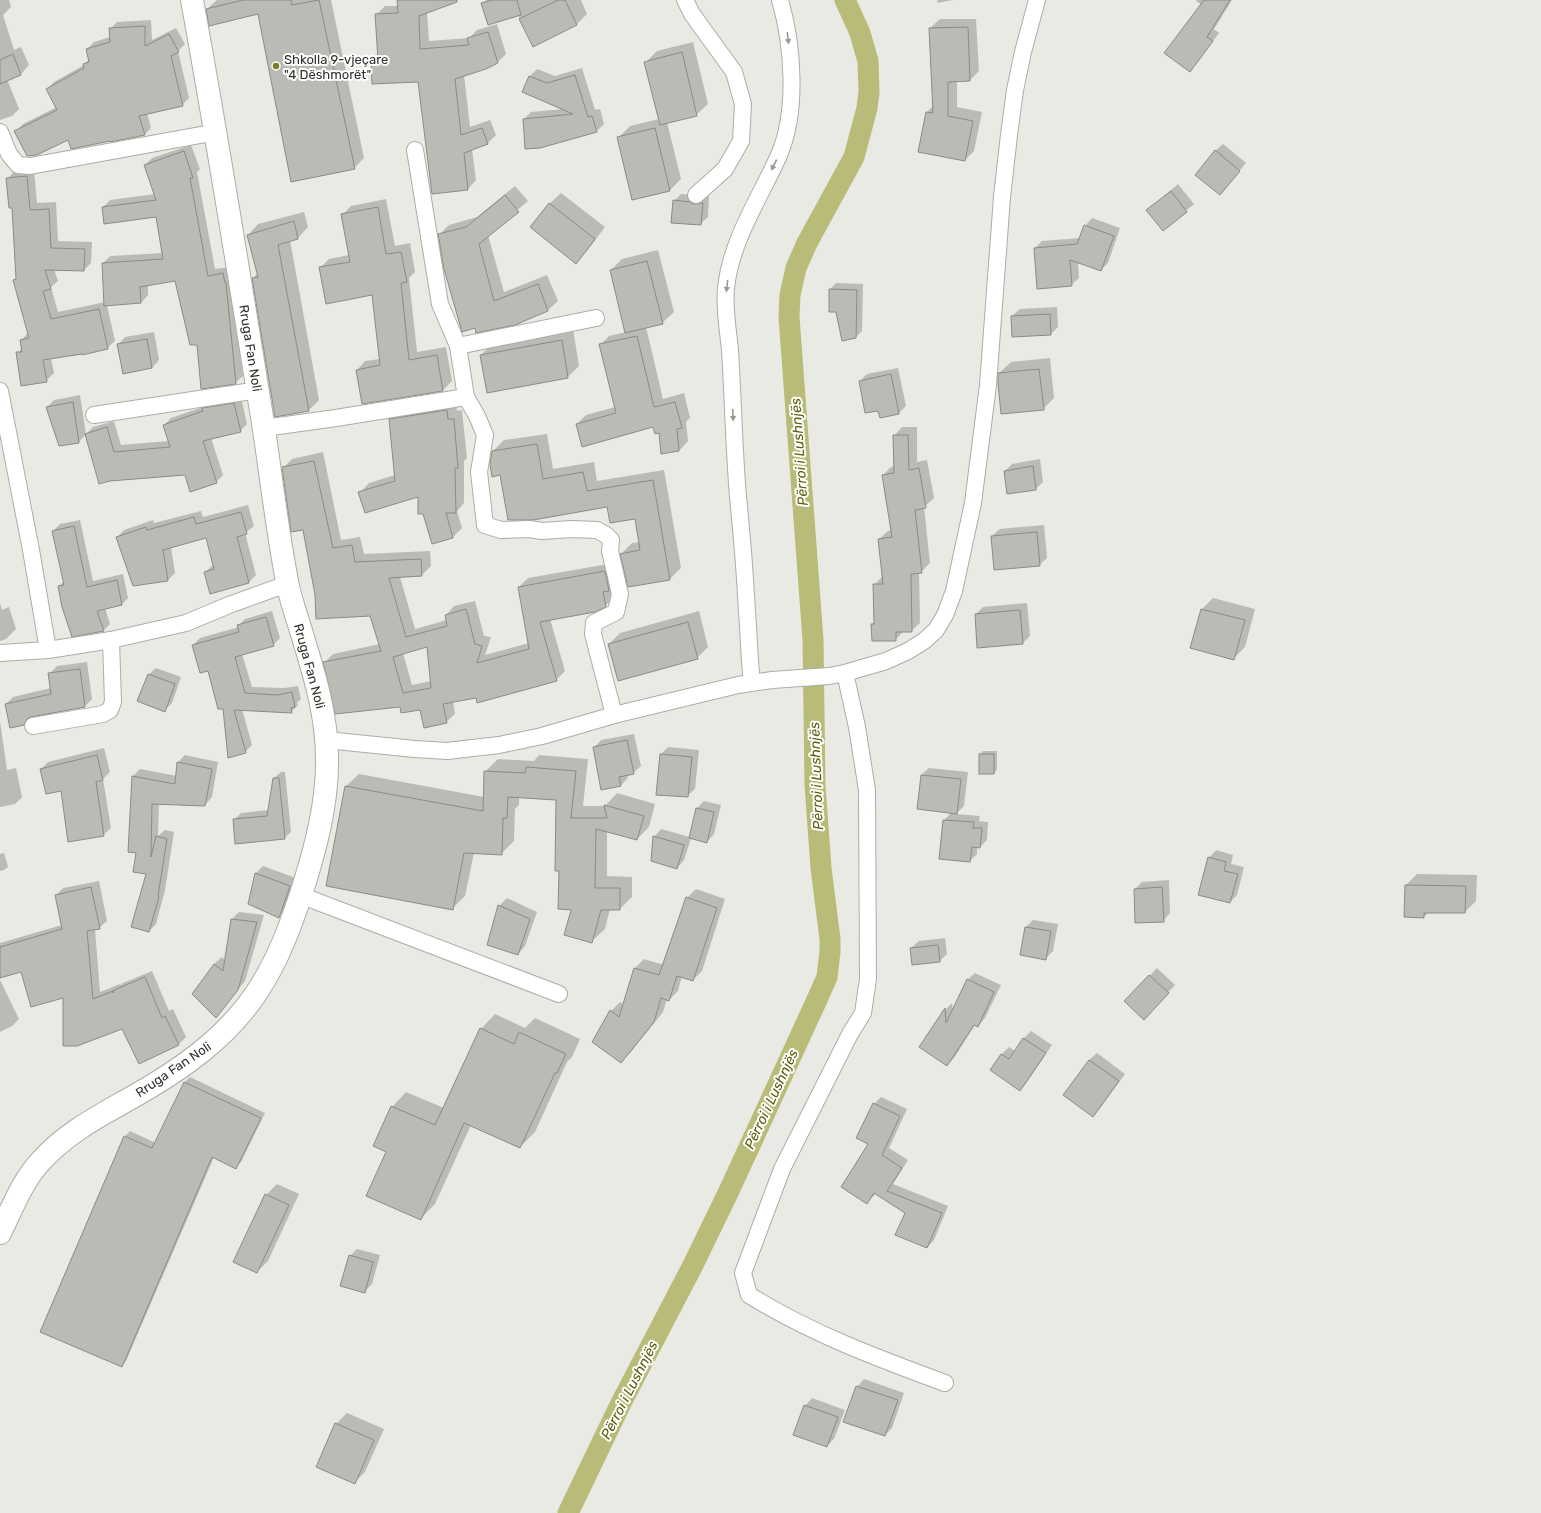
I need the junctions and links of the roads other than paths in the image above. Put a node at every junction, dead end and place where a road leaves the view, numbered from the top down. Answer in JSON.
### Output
{"nodes":[{"id":1,"x":192,"y":0,"type":"edge"},
{"id":2,"x":685,"y":0,"type":"edge"},
{"id":3,"x":780,"y":0,"type":"edge"},
{"id":4,"x":1037,"y":0,"type":"edge"},
{"id":5,"x":0,"y":132,"type":"edge"},
{"id":6,"x":217,"y":132,"type":"junction"},
{"id":7,"x":415,"y":150,"type":"dead end"},
{"id":8,"x":696,"y":195,"type":"dead end"},
{"id":9,"x":596,"y":318,"type":"dead end"},
{"id":10,"x":458,"y":346,"type":"junction"},
{"id":11,"x":258,"y":390,"type":"junction"},
{"id":12,"x":0,"y":391,"type":"edge"},
{"id":13,"x":466,"y":397,"type":"junction"},
{"id":14,"x":94,"y":415,"type":"dead end"},
{"id":15,"x":264,"y":428,"type":"junction"},
{"id":16,"x":287,"y":584,"type":"junction"},
{"id":17,"x":110,"y":640,"type":"junction"},
{"id":18,"x":48,"y":650,"type":"junction"},
{"id":19,"x":0,"y":653,"type":"edge"},
{"id":20,"x":841,"y":674,"type":"junction"},
{"id":21,"x":752,"y":682,"type":"junction"},
{"id":22,"x":614,"y":715,"type":"junction"},
{"id":23,"x":34,"y":726,"type":"dead end"},
{"id":24,"x":326,"y":740,"type":"junction"},
{"id":25,"x":300,"y":895,"type":"junction"},
{"id":26,"x":559,"y":994,"type":"dead end"},
{"id":27,"x":0,"y":1233,"type":"edge"},
{"id":28,"x":945,"y":1383,"type":"dead end"}],
"edges":[{"from":1,"to":6,"type":"main road","name":"Rruga Fan Noli"},
{"from":2,"to":8,"type":"street"},
{"from":3,"to":21,"type":"street","one_way":true},
{"from":4,"to":20,"type":"street"},
{"from":5,"to":6,"type":"street"},
{"from":6,"to":11,"type":"main road","name":"Rruga Fan Noli"},
{"from":7,"to":10,"type":"street"},
{"from":9,"to":10,"type":"street"},
{"from":10,"to":13,"type":"street"},
{"from":11,"to":14,"type":"street"},
{"from":11,"to":15,"type":"main road","name":"Rruga Fan Noli"},
{"from":12,"to":18,"type":"street"},
{"from":13,"to":15,"type":"street"},
{"from":13,"to":22,"type":"street"},
{"from":15,"to":16,"type":"main road","name":"Rruga Fan Noli"},
{"from":16,"to":17,"type":"street"},
{"from":16,"to":24,"type":"main road","name":"Rruga Fan Noli"},
{"from":17,"to":18,"type":"street"},
{"from":17,"to":23,"type":"street"},
{"from":18,"to":19,"type":"street"},
{"from":20,"to":21,"type":"street"},
{"from":20,"to":28,"type":"street"},
{"from":21,"to":22,"type":"street"},
{"from":22,"to":24,"type":"street"},
{"from":24,"to":25,"type":"main road","name":"Rruga Fan Noli"},
{"from":25,"to":26,"type":"street"},
{"from":25,"to":27,"type":"main road","name":"Rruga Fan Noli"}]}
